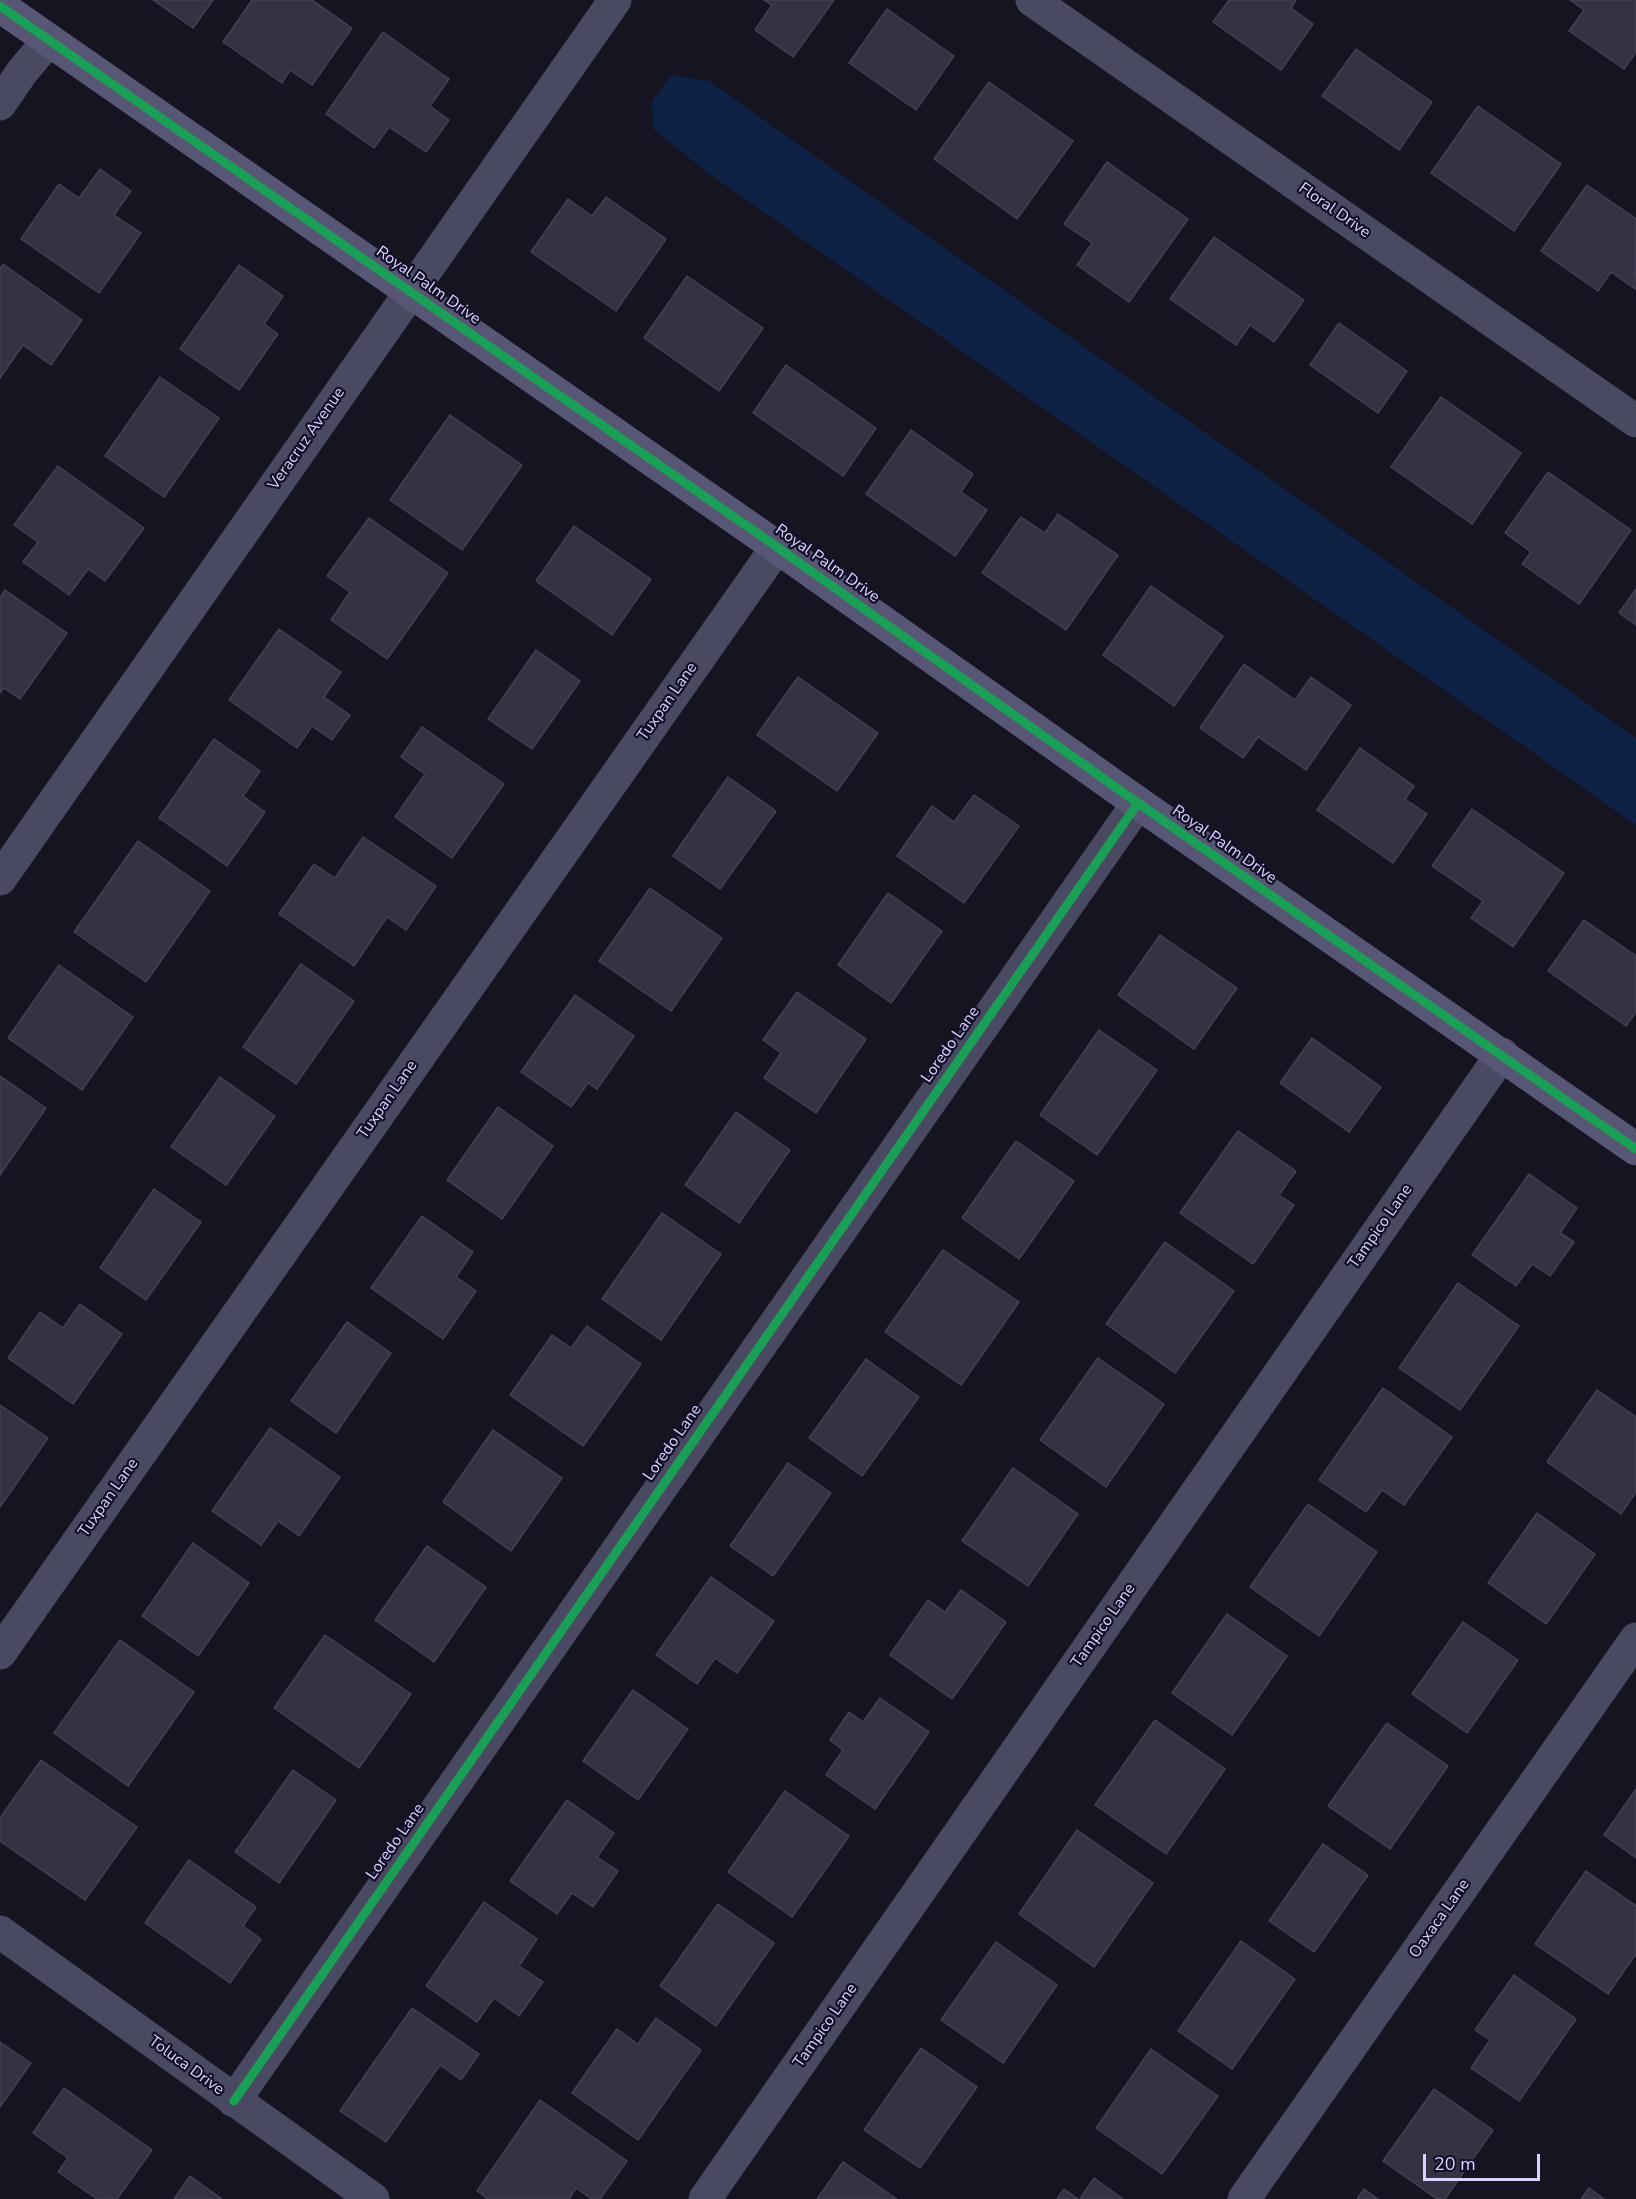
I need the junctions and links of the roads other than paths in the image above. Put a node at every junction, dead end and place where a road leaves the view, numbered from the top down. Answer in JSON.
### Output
{"nodes":[{"id":1,"x":615,"y":0,"type":"edge"},
{"id":2,"x":1032,"y":0,"type":"edge"},
{"id":3,"x":0,"y":6,"type":"edge"},
{"id":4,"x":48,"y":41,"type":"junction"},
{"id":5,"x":0,"y":104,"type":"edge"},
{"id":6,"x":410,"y":292,"type":"junction"},
{"id":7,"x":1636,"y":421,"type":"edge"},
{"id":8,"x":777,"y":547,"type":"junction"},
{"id":9,"x":1138,"y":803,"type":"junction"},
{"id":10,"x":0,"y":879,"type":"edge"},
{"id":11,"x":1502,"y":1054,"type":"junction"},
{"id":12,"x":1636,"y":1149,"type":"edge"},
{"id":13,"x":1636,"y":1638,"type":"edge"},
{"id":14,"x":0,"y":1653,"type":"edge"},
{"id":15,"x":0,"y":1932,"type":"edge"},
{"id":16,"x":234,"y":2101,"type":"junction"},
{"id":17,"x":374,"y":2199,"type":"edge"},
{"id":18,"x":705,"y":2199,"type":"edge"},
{"id":19,"x":1244,"y":2199,"type":"edge"}],
"edges":[{"from":1,"to":6,"type":"street","name":"Veracruz Avenue"},
{"from":2,"to":7,"type":"street","name":"Floral Drive"},
{"from":3,"to":4,"type":"street","name":"Royal Palm Drive"},
{"from":4,"to":5,"type":"street"},
{"from":4,"to":6,"type":"street","name":"Royal Palm Drive"},
{"from":6,"to":8,"type":"street","name":"Royal Palm Drive"},
{"from":6,"to":10,"type":"street","name":"Veracruz Avenue"},
{"from":8,"to":9,"type":"street","name":"Royal Palm Drive"},
{"from":8,"to":14,"type":"street","name":"Tuxpan Lane"},
{"from":9,"to":11,"type":"street","name":"Royal Palm Drive"},
{"from":9,"to":16,"type":"street","name":"Loredo Lane"},
{"from":11,"to":12,"type":"street","name":"Royal Palm Drive"},
{"from":11,"to":18,"type":"street","name":"Tampico Lane"},
{"from":13,"to":19,"type":"street","name":"Oaxaca Lane"},
{"from":15,"to":16,"type":"street","name":"Toluca Drive"},
{"from":16,"to":17,"type":"street","name":"Toluca Drive"}]}
